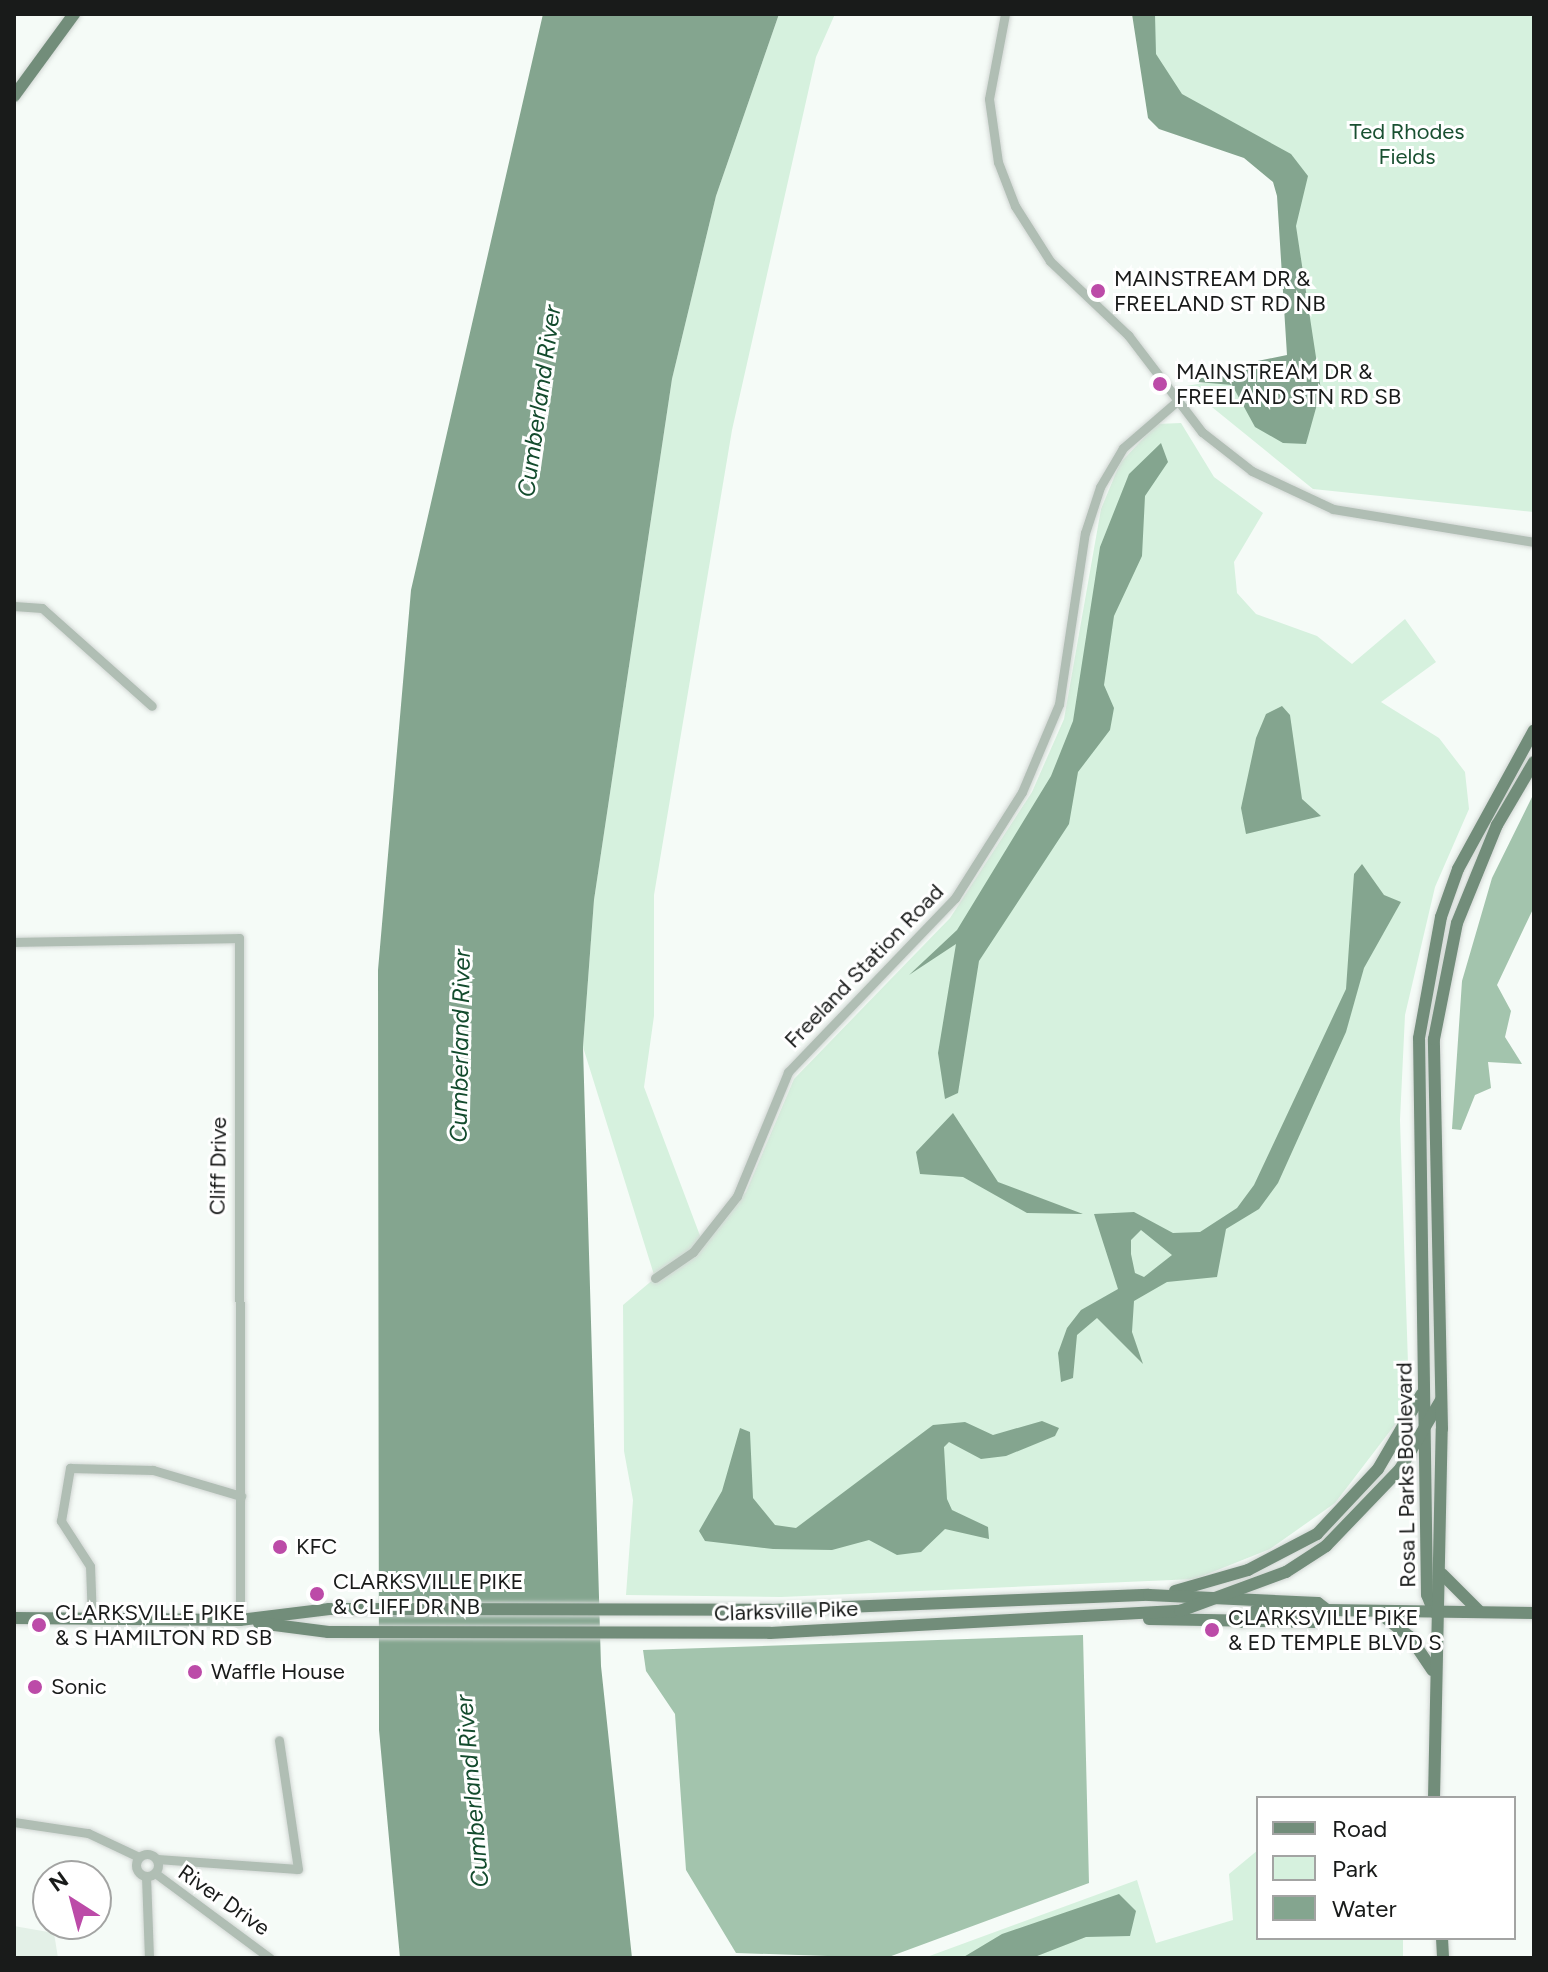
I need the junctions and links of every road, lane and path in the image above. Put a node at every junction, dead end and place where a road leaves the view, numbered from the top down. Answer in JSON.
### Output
{"nodes":[{"id":1,"x":74,"y":14,"type":"edge"},
{"id":2,"x":1005,"y":14,"type":"edge"},
{"id":3,"x":14,"y":96,"type":"edge"},
{"id":4,"x":1175,"y":403,"type":"junction"},
{"id":5,"x":1534,"y":542,"type":"edge"},
{"id":6,"x":14,"y":606,"type":"edge"},
{"id":7,"x":152,"y":706,"type":"dead end"},
{"id":8,"x":1534,"y":730,"type":"edge"},
{"id":9,"x":1534,"y":762,"type":"edge"},
{"id":10,"x":14,"y":942,"type":"edge"},
{"id":11,"x":655,"y":1278,"type":"dead end"},
{"id":12,"x":1424,"y":1384,"type":"junction"},
{"id":13,"x":1441,"y":1400,"type":"junction"},
{"id":14,"x":1426,"y":1433,"type":"junction"},
{"id":15,"x":241,"y":1496,"type":"junction"},
{"id":16,"x":1441,"y":1573,"type":"junction"},
{"id":17,"x":1149,"y":1595,"type":"junction"},
{"id":18,"x":1216,"y":1599,"type":"junction"},
{"id":19,"x":1322,"y":1607,"type":"junction"},
{"id":20,"x":1378,"y":1612,"type":"junction"},
{"id":21,"x":1434,"y":1612,"type":"junction"},
{"id":22,"x":1482,"y":1612,"type":"junction"},
{"id":23,"x":1534,"y":1613,"type":"edge"},
{"id":24,"x":1143,"y":1615,"type":"junction"},
{"id":25,"x":14,"y":1618,"type":"edge"},
{"id":26,"x":92,"y":1620,"type":"junction"},
{"id":27,"x":240,"y":1620,"type":"junction"},
{"id":28,"x":1434,"y":1674,"type":"junction"},
{"id":29,"x":279,"y":1740,"type":"dead end"},
{"id":30,"x":1434,"y":1796,"type":"edge"},
{"id":31,"x":14,"y":1822,"type":"edge"},
{"id":32,"x":139,"y":1857,"type":"junction"},
{"id":33,"x":157,"y":1859,"type":"junction"},
{"id":34,"x":151,"y":1875,"type":"junction"},
{"id":35,"x":149,"y":1958,"type":"edge"},
{"id":36,"x":270,"y":1958,"type":"edge"}],
"edges":[{"from":1,"to":3,"type":"main road"},
{"from":2,"to":4,"type":"street"},
{"from":4,"to":5,"type":"street"},
{"from":4,"to":11,"type":"street","name":"Freeland Station Road"},
{"from":6,"to":7,"type":"street"},
{"from":8,"to":12,"type":"main road","name":"Rosa L Parks Boulevard"},
{"from":9,"to":13,"type":"main road","name":"Rosa L Parks Boulevard"},
{"from":10,"to":15,"type":"street","name":"Cliff Drive"},
{"from":12,"to":14,"type":"main road","name":"Rosa L Parks Boulevard"},
{"from":12,"to":17,"type":"main road"},
{"from":13,"to":14,"type":"main road"},
{"from":13,"to":16,"type":"main road","name":"Rosa L Parks Boulevard"},
{"from":14,"to":18,"type":"main road"},
{"from":14,"to":21,"type":"main road","name":"Rosa L Parks Boulevard"},
{"from":15,"to":26,"type":"street"},
{"from":15,"to":27,"type":"street","name":"Cliff Drive"},
{"from":16,"to":21,"type":"main road","name":"Rosa L Parks Boulevard"},
{"from":16,"to":22,"type":"main road"},
{"from":17,"to":18,"type":"main road","name":"Clarksville Pike"},
{"from":17,"to":27,"type":"main road","name":"Clarksville Pike"},
{"from":18,"to":19,"type":"main road","name":"Clarksville Pike"},
{"from":18,"to":24,"type":"main road"},
{"from":19,"to":20,"type":"main road","name":"Clarksville Pike"},
{"from":19,"to":24,"type":"main road","name":"Clarksville Pike"},
{"from":20,"to":21,"type":"main road","name":"Clarksville Pike"},
{"from":20,"to":28,"type":"main road"},
{"from":21,"to":22,"type":"main road","name":"Clarksville Pike"},
{"from":21,"to":28,"type":"main road"},
{"from":22,"to":23,"type":"main road","name":"Clarksville Pike"},
{"from":24,"to":27,"type":"main road","name":"Clarksville Pike"},
{"from":25,"to":26,"type":"main road","name":"Clarksville Pike"},
{"from":26,"to":27,"type":"main road","name":"Clarksville Pike"},
{"from":28,"to":30,"type":"main road"},
{"from":29,"to":33,"type":"street"},
{"from":31,"to":32,"type":"street"},
{"from":32,"to":33,"type":"street"},
{"from":32,"to":34,"type":"street"},
{"from":33,"to":34,"type":"street"},
{"from":34,"to":35,"type":"street"},
{"from":34,"to":36,"type":"street","name":"River Drive"}]}
